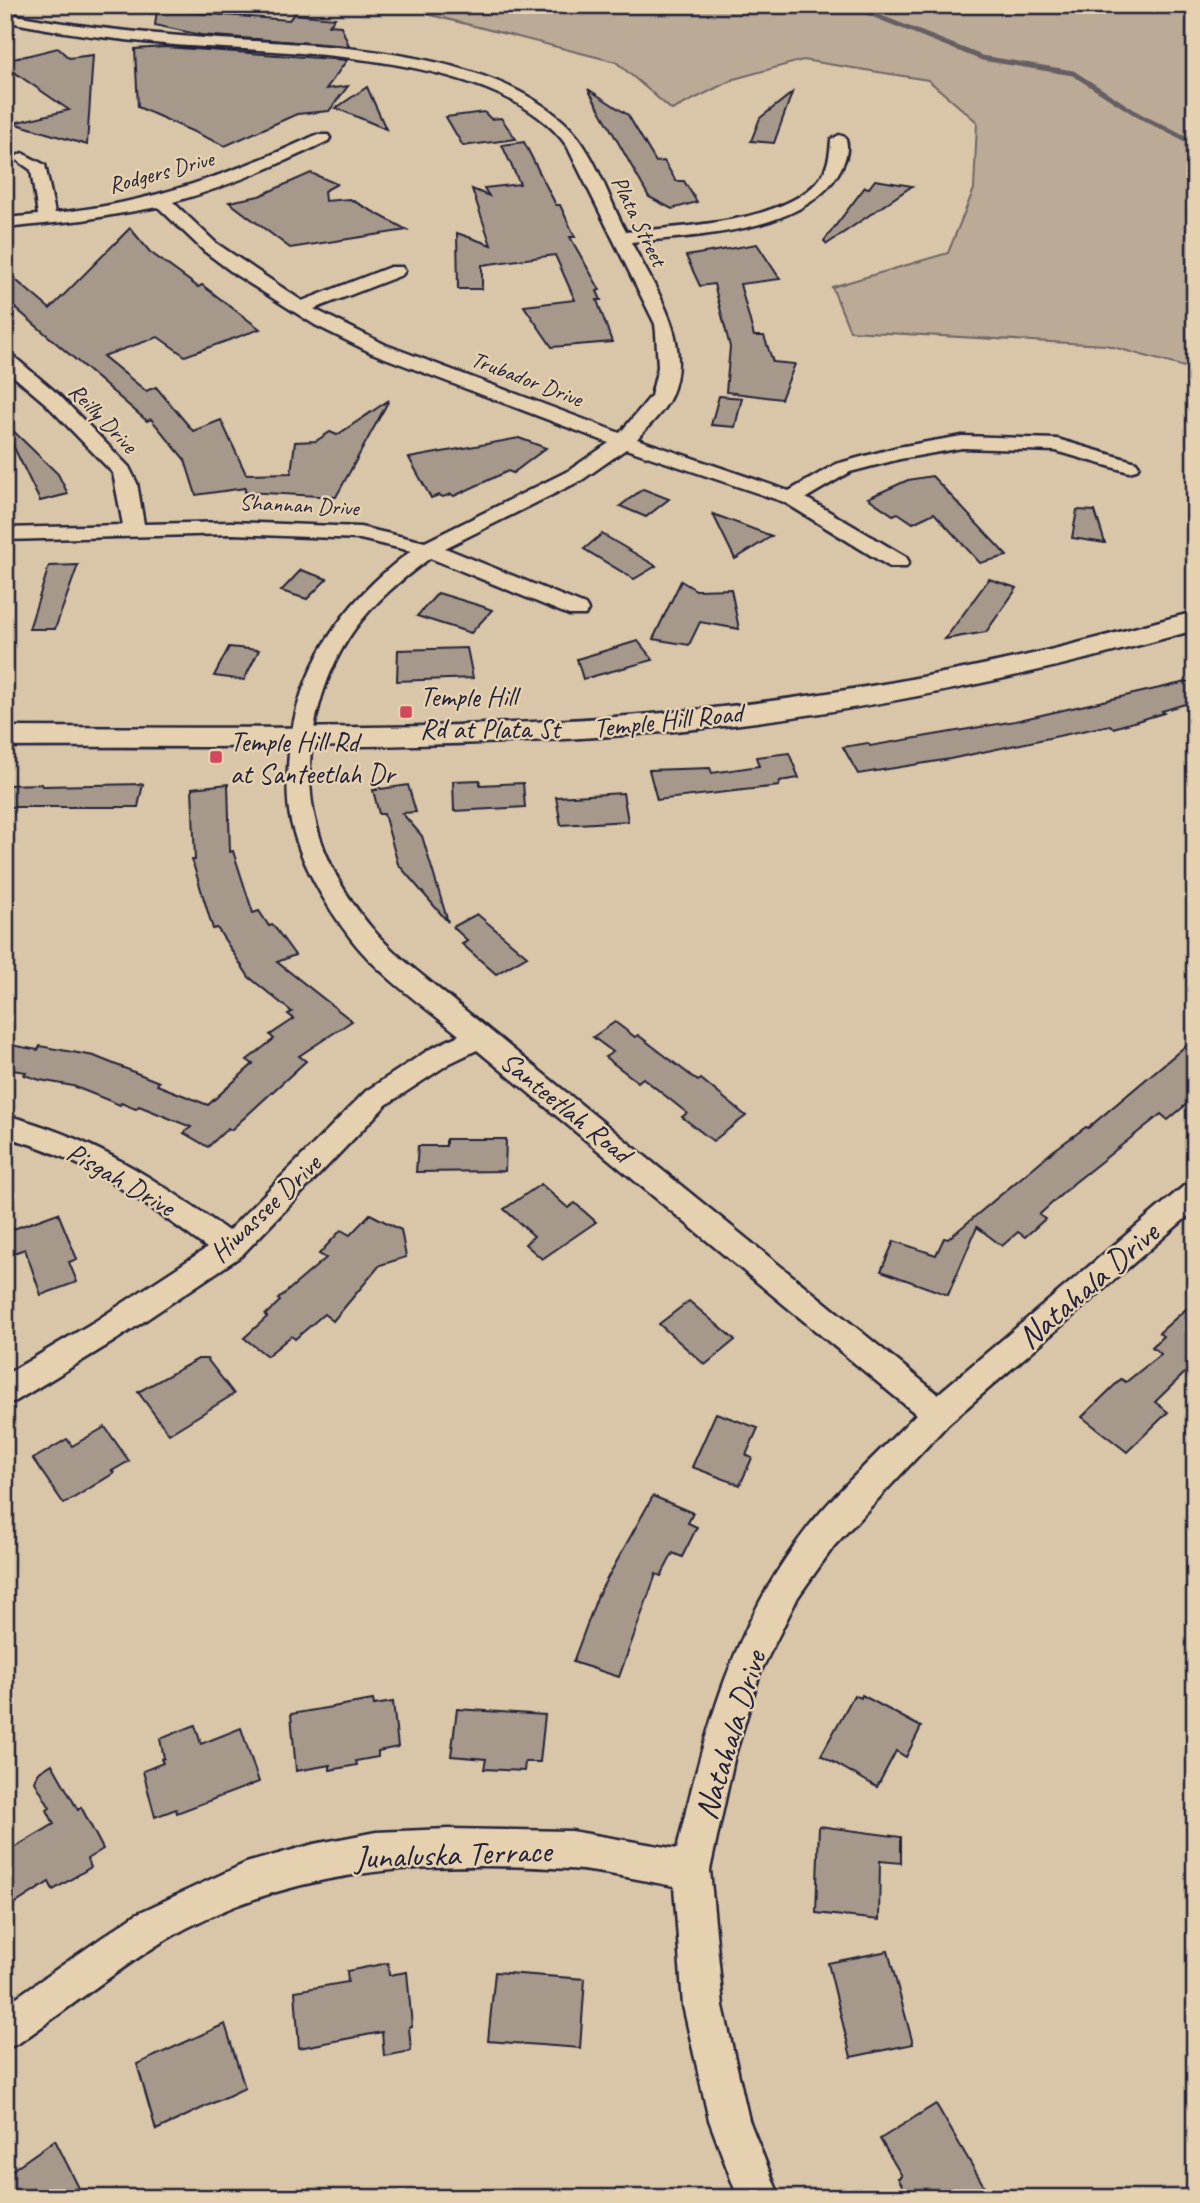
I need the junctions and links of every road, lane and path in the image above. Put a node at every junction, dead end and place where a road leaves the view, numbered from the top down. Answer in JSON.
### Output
{"nodes":[{"id":1,"x":46,"y":5,"type":"edge"},
{"id":2,"x":17,"y":23,"type":"edge"},
{"id":3,"x":322,"y":138,"type":"dead end"},
{"id":4,"x":839,"y":140,"type":"dead end"},
{"id":5,"x":22,"y":158,"type":"dead end"},
{"id":6,"x":161,"y":200,"type":"junction"},
{"id":7,"x":47,"y":218,"type":"junction"},
{"id":8,"x":5,"y":223,"type":"edge"},
{"id":9,"x":620,"y":238,"type":"junction"},
{"id":10,"x":396,"y":271,"type":"dead end"},
{"id":11,"x":302,"y":307,"type":"junction"},
{"id":12,"x":5,"y":359,"type":"edge"},
{"id":13,"x":625,"y":442,"type":"junction"},
{"id":14,"x":1129,"y":466,"type":"dead end"},
{"id":15,"x":791,"y":498,"type":"junction"},
{"id":16,"x":135,"y":528,"type":"junction"},
{"id":17,"x":5,"y":534,"type":"edge"},
{"id":18,"x":428,"y":549,"type":"junction"},
{"id":19,"x":898,"y":562,"type":"dead end"},
{"id":20,"x":577,"y":610,"type":"dead end"},
{"id":21,"x":1195,"y":621,"type":"edge"},
{"id":22,"x":300,"y":735,"type":"junction"},
{"id":23,"x":5,"y":737,"type":"edge"},
{"id":24,"x":480,"y":1037,"type":"junction"},
{"id":25,"x":5,"y":1126,"type":"edge"},
{"id":26,"x":1195,"y":1193,"type":"edge"},
{"id":27,"x":230,"y":1248,"type":"junction"},
{"id":28,"x":5,"y":1391,"type":"edge"},
{"id":29,"x":938,"y":1413,"type":"junction"},
{"id":30,"x":691,"y":1870,"type":"junction"},
{"id":31,"x":5,"y":2029,"type":"edge"},
{"id":32,"x":759,"y":2198,"type":"edge"}],
"edges":[{"from":1,"to":2,"type":"street"},
{"from":2,"to":9,"type":"street","name":"Plata Street"},
{"from":3,"to":6,"type":"street","name":"Rodgers Drive"},
{"from":4,"to":9,"type":"street"},
{"from":5,"to":7,"type":"street"},
{"from":6,"to":7,"type":"street","name":"Rodgers Drive"},
{"from":6,"to":11,"type":"street","name":"Trubador Drive"},
{"from":7,"to":8,"type":"street","name":"Rodgers Drive"},
{"from":9,"to":13,"type":"street","name":"Plata Street"},
{"from":10,"to":11,"type":"street"},
{"from":11,"to":13,"type":"street","name":"Trubador Drive"},
{"from":12,"to":16,"type":"street","name":"Reilly Drive"},
{"from":13,"to":15,"type":"street","name":"Trubador Drive"},
{"from":13,"to":18,"type":"street","name":"Plata Street"},
{"from":14,"to":15,"type":"street"},
{"from":15,"to":19,"type":"street","name":"Trubador Drive"},
{"from":16,"to":17,"type":"street","name":"Shannan Drive"},
{"from":16,"to":18,"type":"street","name":"Shannan Drive"},
{"from":18,"to":20,"type":"street","name":"Shannan Drive"},
{"from":18,"to":22,"type":"street","name":"Plata Street"},
{"from":21,"to":22,"type":"main road","name":"Temple Hill Road"},
{"from":22,"to":23,"type":"main road","name":"Temple Hill Road"},
{"from":22,"to":24,"type":"street","name":"Santeetlah Road"},
{"from":24,"to":27,"type":"street","name":"Hiwassee Drive"},
{"from":24,"to":29,"type":"street","name":"Santeetlah Road"},
{"from":25,"to":27,"type":"street","name":"Pisgah Drive"},
{"from":26,"to":29,"type":"street","name":"Natahala Drive"},
{"from":27,"to":28,"type":"street","name":"Hiwassee Drive"},
{"from":29,"to":30,"type":"street","name":"Natahala Drive"},
{"from":30,"to":31,"type":"street","name":"Junaluska Terrace"},
{"from":30,"to":32,"type":"street","name":"Natahala Drive"}]}
